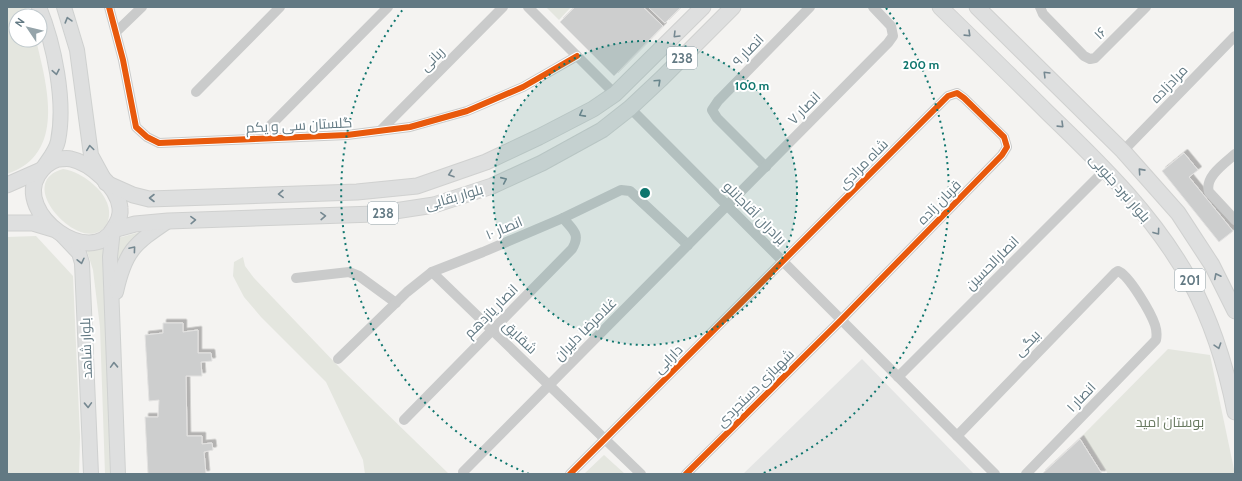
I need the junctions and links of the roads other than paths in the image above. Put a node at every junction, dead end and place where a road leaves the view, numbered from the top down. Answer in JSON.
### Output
{"nodes":[{"id":1,"x":39,"y":7,"type":"edge"},
{"id":2,"x":64,"y":7,"type":"edge"},
{"id":3,"x":109,"y":7,"type":"edge"},
{"id":4,"x":142,"y":7,"type":"edge"},
{"id":5,"x":280,"y":7,"type":"edge"},
{"id":6,"x":388,"y":7,"type":"edge"},
{"id":7,"x":503,"y":7,"type":"edge"},
{"id":8,"x":528,"y":7,"type":"edge"},
{"id":9,"x":703,"y":7,"type":"edge"},
{"id":10,"x":733,"y":7,"type":"edge"},
{"id":11,"x":810,"y":7,"type":"edge"},
{"id":12,"x":873,"y":7,"type":"edge"},
{"id":13,"x":940,"y":7,"type":"edge"},
{"id":14,"x":977,"y":7,"type":"edge"},
{"id":15,"x":1040,"y":7,"type":"edge"},
{"id":16,"x":1146,"y":7,"type":"edge"},
{"id":17,"x":116,"y":32,"type":"junction"},
{"id":18,"x":1235,"y":36,"type":"edge"},
{"id":19,"x":577,"y":56,"type":"junction"},
{"id":20,"x":196,"y":92,"type":"dead end"},
{"id":21,"x":615,"y":94,"type":"junction"},
{"id":22,"x":964,"y":98,"type":"joint"},
{"id":23,"x":630,"y":108,"type":"junction"},
{"id":24,"x":380,"y":131,"type":"junction"},
{"id":25,"x":257,"y":140,"type":"junction"},
{"id":26,"x":1123,"y":151,"type":"junction"},
{"id":27,"x":1235,"y":154,"type":"edge"},
{"id":28,"x":766,"y":167,"type":"junction"},
{"id":29,"x":1106,"y":169,"type":"junction"},
{"id":30,"x":41,"y":170,"type":"junction"},
{"id":31,"x":106,"y":183,"type":"junction"},
{"id":32,"x":7,"y":185,"type":"edge"},
{"id":33,"x":727,"y":206,"type":"junction"},
{"id":34,"x":563,"y":218,"type":"junction"},
{"id":35,"x":1235,"y":220,"type":"edge"},
{"id":36,"x":168,"y":221,"type":"junction"},
{"id":37,"x":7,"y":223,"type":"edge"},
{"id":38,"x":113,"y":230,"type":"junction"},
{"id":39,"x":58,"y":231,"type":"junction"},
{"id":40,"x":688,"y":245,"type":"junction"},
{"id":41,"x":783,"y":262,"type":"junction"},
{"id":42,"x":432,"y":272,"type":"junction"},
{"id":43,"x":1118,"y":272,"type":"joint"},
{"id":44,"x":296,"y":278,"type":"dead end"},
{"id":45,"x":396,"y":303,"type":"junction"},
{"id":46,"x":1235,"y":311,"type":"edge"},
{"id":47,"x":112,"y":312,"type":"junction"},
{"id":48,"x":841,"y":320,"type":"junction"},
{"id":49,"x":492,"y":330,"type":"junction"},
{"id":50,"x":338,"y":360,"type":"dead end"},
{"id":51,"x":898,"y":377,"type":"junction"},
{"id":52,"x":550,"y":385,"type":"junction"},
{"id":53,"x":1235,"y":412,"type":"edge"},
{"id":54,"x":404,"y":420,"type":"dead end"},
{"id":55,"x":957,"y":436,"type":"junction"},
{"id":56,"x":605,"y":438,"type":"junction"},
{"id":57,"x":464,"y":472,"type":"dead end"},
{"id":58,"x":92,"y":474,"type":"edge"},
{"id":59,"x":118,"y":474,"type":"edge"},
{"id":60,"x":570,"y":474,"type":"edge"},
{"id":61,"x":641,"y":474,"type":"edge"},
{"id":62,"x":686,"y":474,"type":"edge"},
{"id":63,"x":995,"y":474,"type":"edge"},
{"id":64,"x":1026,"y":474,"type":"edge"}],
"edges":[{"from":1,"to":30,"type":"main road","one_way":true},
{"from":31,"to":2,"type":"main road","one_way":true},
{"from":3,"to":17,"type":"street","name":"گلستان سی و یکم"},
{"from":4,"to":17,"type":"street"},
{"from":5,"to":20,"type":"street"},
{"from":6,"to":25,"type":"street"},
{"from":7,"to":24,"type":"street","name":"ربانی"},
{"from":8,"to":19,"type":"street"},
{"from":9,"to":21,"type":"main road","name":"بلوار بقایی","number":"238","one_way":true},
{"from":23,"to":10,"type":"main road","name":"بلوار بقایی","number":"238","one_way":true},
{"from":11,"to":28,"type":"street","name":"انصار ۹"},
{"from":12,"to":28,"type":"street","name":"انصار ۷"},
{"from":13,"to":29,"type":"main road","name":"بلوار نبرد جنوبی","number":"201","one_way":true},
{"from":26,"to":14,"type":"main road","name":"بلوار نبرد جنوبی","number":"201","one_way":true},
{"from":15,"to":16,"type":"street","name":"۱۶"},
{"from":17,"to":25,"type":"street","name":"گلستان سی و یکم"},
{"from":18,"to":26,"type":"street","name":"مرادزاده"},
{"from":19,"to":21,"type":"street"},
{"from":19,"to":24,"type":"street","name":"گلستان سی و یکم"},
{"from":21,"to":23,"type":"main road"},
{"from":21,"to":31,"type":"main road","name":"بلوار بقایی","number":"238","one_way":true},
{"from":22,"to":41,"type":"street","name":"شاه مرادی"},
{"from":22,"to":48,"type":"street","name":"قربان زاده"},
{"from":23,"to":33,"type":"street","name":"برادران آقاجانلو"},
{"from":36,"to":23,"type":"main road","name":"بلوار بقایی","number":"238","one_way":true},
{"from":24,"to":25,"type":"street","name":"گلستان سی و یکم"},
{"from":46,"to":26,"type":"main road","name":"بلوار نبرد جنوبی","number":"201","one_way":true},
{"from":27,"to":35,"type":"street"},
{"from":28,"to":33,"type":"street","name":"انصار ۷"},
{"from":29,"to":51,"type":"street","name":"انصارالحسین"},
{"from":29,"to":53,"type":"main road","name":"بلوار نبرد جنوبی","number":"201","one_way":true},
{"from":30,"to":31,"type":"main road"},
{"from":30,"to":32,"type":"main road"},
{"from":30,"to":39,"type":"main road"},
{"from":31,"to":38,"type":"main road"},
{"from":33,"to":40,"type":"street","name":"غلامرضا دلیران"},
{"from":33,"to":41,"type":"street","name":"برادران آقاجانلو"},
{"from":34,"to":40,"type":"street","name":"انصار ۱۰"},
{"from":34,"to":42,"type":"street","name":"انصار ۱۰"},
{"from":34,"to":49,"type":"street","name":"انصار یازدهم"},
{"from":36,"to":38,"type":"main road","name":"بلوار بقایی","number":"238"},
{"from":47,"to":36,"type":"main road","one_way":true},
{"from":37,"to":39,"type":"main road"},
{"from":38,"to":39,"type":"main road"},
{"from":38,"to":47,"type":"main road","name":"بلوار شاهد"},
{"from":39,"to":58,"type":"main road","name":"بلوار شاهد","one_way":true},
{"from":40,"to":52,"type":"street","name":"غلامرضا دلیران"},
{"from":41,"to":48,"type":"street","name":"برادران آقاجانلو"},
{"from":41,"to":56,"type":"street","name":"دارابی"},
{"from":42,"to":45,"type":"street","name":"انصار ۱۰"},
{"from":42,"to":49,"type":"street","name":"شقایق"},
{"from":43,"to":55,"type":"street","name":"بیگی"},
{"from":43,"to":64,"type":"street","name":"انصار ۱"},
{"from":44,"to":45,"type":"street"},
{"from":45,"to":50,"type":"street","name":"انصار ۱۰"},
{"from":59,"to":47,"type":"main road","name":"بلوار شاهد","one_way":true},
{"from":48,"to":51,"type":"street","name":"برادران آقاجانلو"},
{"from":48,"to":62,"type":"street","name":"شهبازی دستجردی"},
{"from":49,"to":52,"type":"street","name":"شقایق"},
{"from":49,"to":54,"type":"street","name":"انصار یازدهم"},
{"from":51,"to":55,"type":"street","name":"برادران آقاجانلو"},
{"from":52,"to":56,"type":"street","name":"شقایق"},
{"from":52,"to":57,"type":"street","name":"غلامرضا دلیران"},
{"from":55,"to":63,"type":"street","name":"برادران آقاجانلو"},
{"from":56,"to":60,"type":"street","name":"دارابی"},
{"from":56,"to":61,"type":"street","name":"شقایق"}]}
